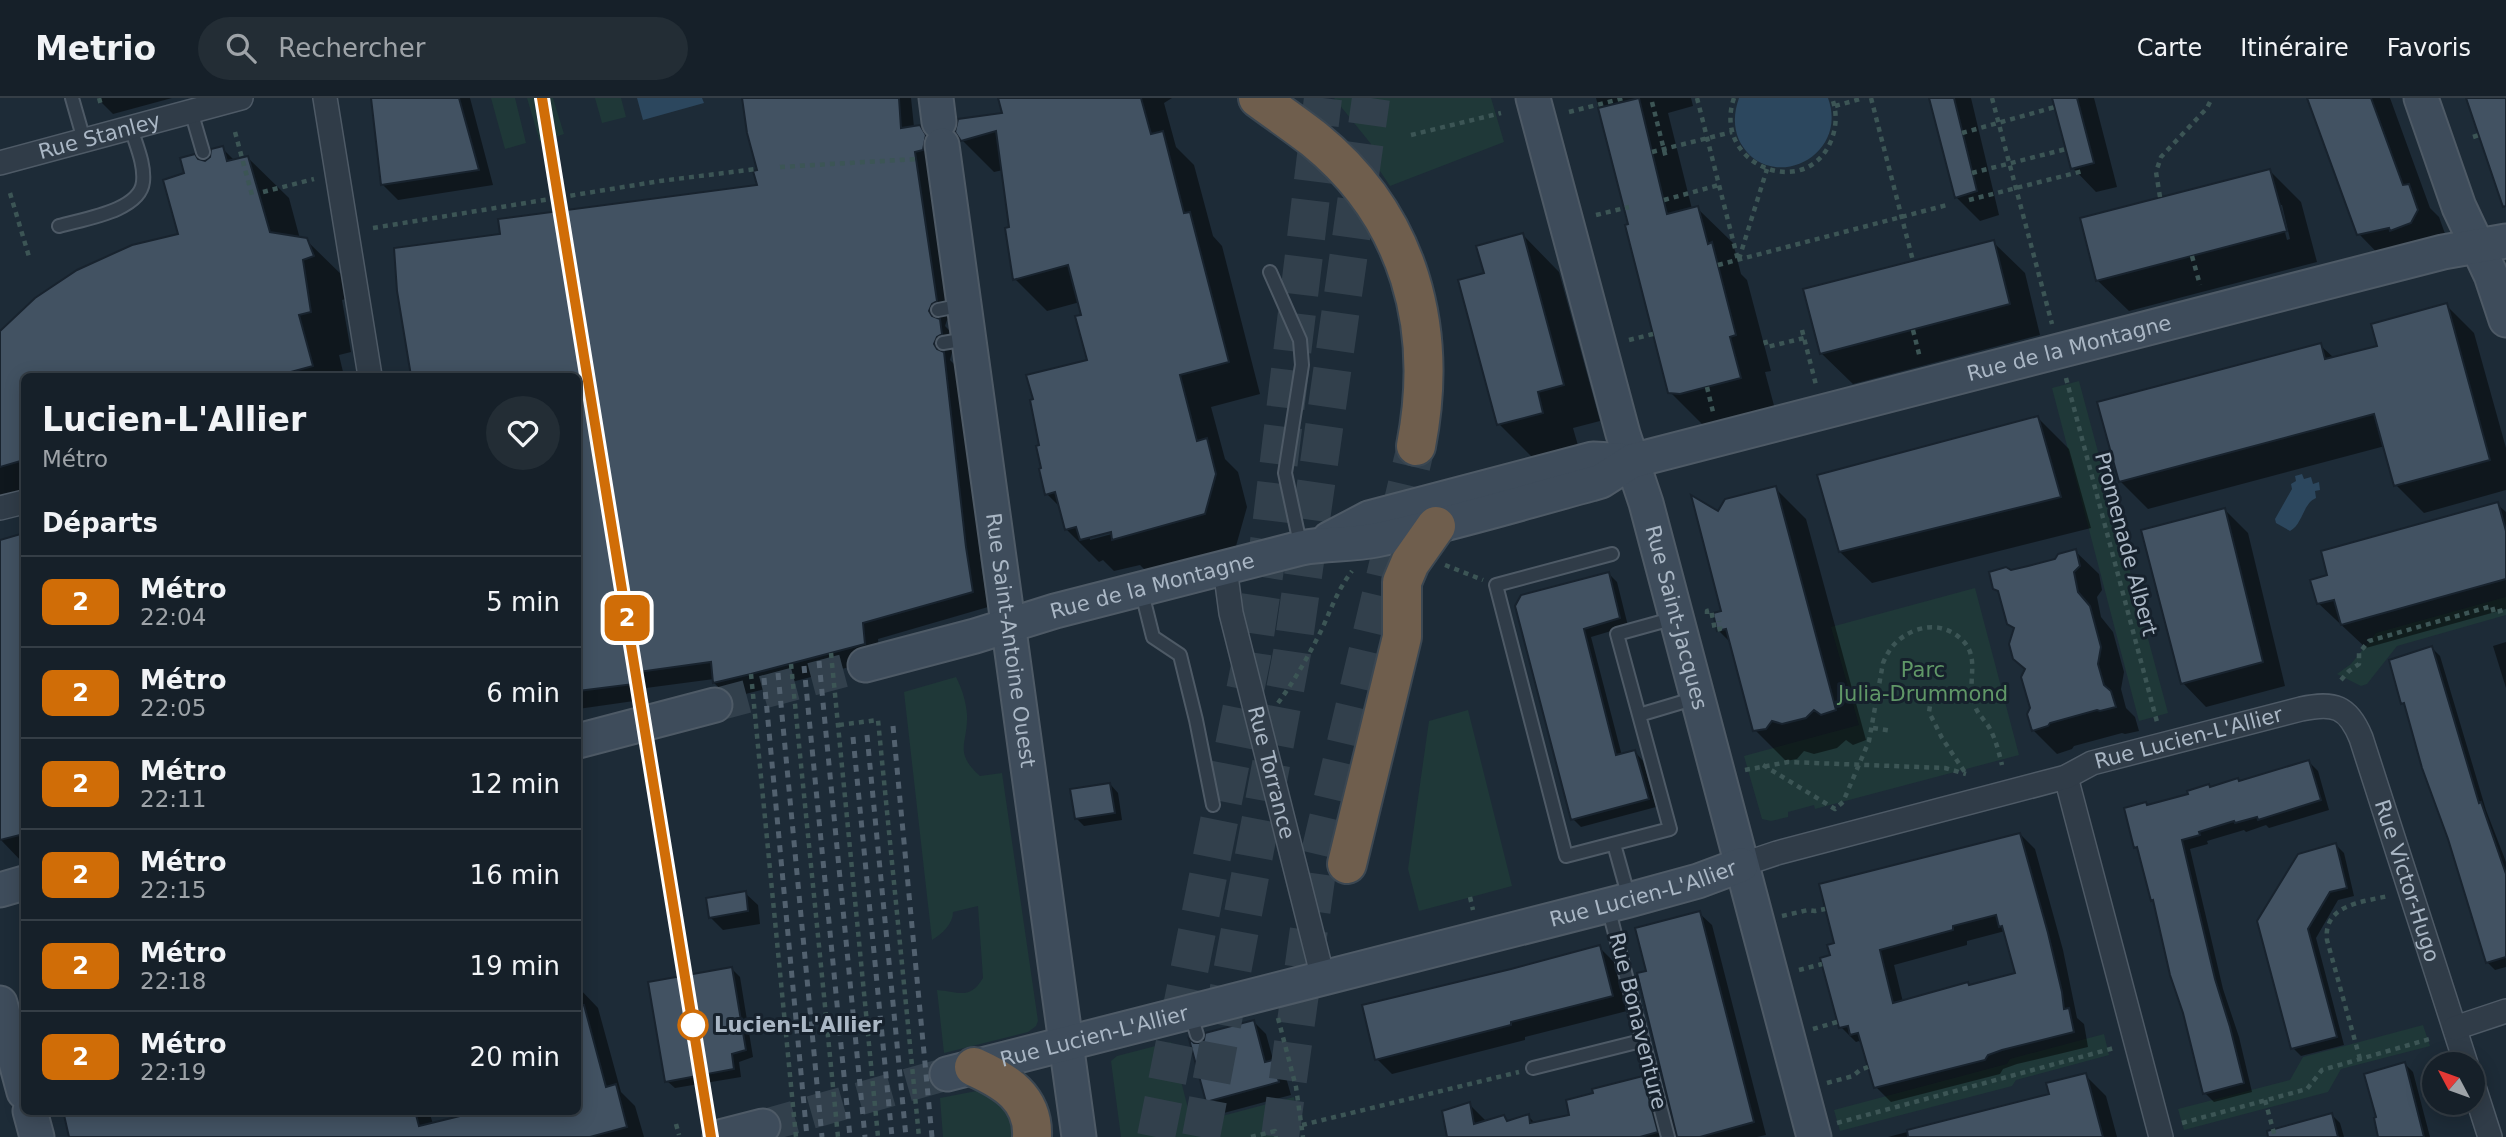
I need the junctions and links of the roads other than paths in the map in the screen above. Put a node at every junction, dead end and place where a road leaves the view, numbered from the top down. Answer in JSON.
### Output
{"nodes":[{"id":1,"x":72,"y":98,"type":"edge"},
{"id":2,"x":241,"y":98,"type":"edge"},
{"id":3,"x":325,"y":98,"type":"edge"},
{"id":4,"x":1258,"y":98,"type":"edge"},
{"id":5,"x":1284,"y":98,"type":"edge"},
{"id":6,"x":1533,"y":98,"type":"edge"},
{"id":7,"x":2421,"y":98,"type":"edge"},
{"id":8,"x":191,"y":111,"type":"junction"},
{"id":9,"x":131,"y":128,"type":"junction"},
{"id":10,"x":935,"y":131,"type":"edge"},
{"id":11,"x":1314,"y":139,"type":"junction"},
{"id":12,"x":84,"y":140,"type":"junction"},
{"id":13,"x":203,"y":152,"type":"dead end"},
{"id":14,"x":0,"y":163,"type":"edge"},
{"id":15,"x":60,"y":226,"type":"dead end"},
{"id":16,"x":2492,"y":243,"type":"edge"},
{"id":17,"x":1270,"y":272,"type":"dead end"},
{"id":18,"x":2506,"y":320,"type":"edge"},
{"id":19,"x":370,"y":373,"type":"edge"},
{"id":20,"x":1416,"y":446,"type":"tunnel mouth"},
{"id":21,"x":1632,"y":461,"type":"junction"},
{"id":22,"x":21,"y":503,"type":"edge"},
{"id":23,"x":0,"y":508,"type":"edge"},
{"id":24,"x":1436,"y":543,"type":"junction"},
{"id":25,"x":1310,"y":547,"type":"junction"},
{"id":26,"x":1612,"y":554,"type":"dead end"},
{"id":27,"x":1225,"y":568,"type":"junction"},
{"id":28,"x":1141,"y":589,"type":"junction"},
{"id":29,"x":1676,"y":618,"type":"junction"},
{"id":30,"x":1009,"y":626,"type":"junction"},
{"id":31,"x":865,"y":665,"type":"tunnel mouth"},
{"id":32,"x":1697,"y":697,"type":"junction"},
{"id":33,"x":715,"y":705,"type":"tunnel mouth"},
{"id":34,"x":2335,"y":706,"type":"joint"},
{"id":35,"x":1639,"y":715,"type":"junction"},
{"id":36,"x":581,"y":740,"type":"edge"},
{"id":37,"x":2066,"y":777,"type":"junction"},
{"id":38,"x":1213,"y":805,"type":"dead end"},
{"id":39,"x":1614,"y":844,"type":"junction"},
{"id":40,"x":1347,"y":864,"type":"dead end"},
{"id":41,"x":1741,"y":865,"type":"junction"},
{"id":42,"x":21,"y":884,"type":"edge"},
{"id":43,"x":0,"y":890,"type":"edge"},
{"id":44,"x":1619,"y":903,"type":"junction"},
{"id":45,"x":1323,"y":978,"type":"junction"},
{"id":46,"x":0,"y":1003,"type":"edge"},
{"id":47,"x":2506,"y":1011,"type":"edge"},
{"id":48,"x":2455,"y":1028,"type":"junction"},
{"id":49,"x":1067,"y":1043,"type":"junction"},
{"id":50,"x":1633,"y":1043,"type":"dead end"},
{"id":51,"x":2462,"y":1052,"type":"edge"},
{"id":52,"x":1533,"y":1068,"type":"dead end"},
{"id":53,"x":960,"y":1071,"type":"joint"},
{"id":54,"x":21,"y":1081,"type":"edge"},
{"id":55,"x":31,"y":1115,"type":"edge"},
{"id":56,"x":2483,"y":1115,"type":"edge"},
{"id":57,"x":763,"y":1126,"type":"tunnel mouth"},
{"id":58,"x":713,"y":1127,"type":"edge"},
{"id":59,"x":1825,"y":1130,"type":"edge"},
{"id":60,"x":37,"y":1137,"type":"edge"},
{"id":61,"x":1032,"y":1137,"type":"edge"},
{"id":62,"x":1079,"y":1137,"type":"edge"},
{"id":63,"x":1668,"y":1137,"type":"edge"},
{"id":64,"x":2161,"y":1137,"type":"edge"},
{"id":65,"x":2490,"y":1137,"type":"edge"}],
"edges":[{"from":1,"to":12,"type":"lane"},
{"from":2,"to":8,"type":"street","name":"Rue Stanley"},
{"from":3,"to":19,"type":"street"},
{"from":4,"to":11,"type":"highway"},
{"from":5,"to":11,"type":"highway"},
{"from":6,"to":21,"type":"street","name":"Rue Saint-Jacques"},
{"from":7,"to":16,"type":"street"},
{"from":8,"to":9,"type":"street","name":"Rue Stanley"},
{"from":8,"to":13,"type":"lane"},
{"from":9,"to":12,"type":"street","name":"Rue Stanley"},
{"from":9,"to":15,"type":"lane"},
{"from":10,"to":30,"type":"street","name":"Rue Saint-Antoine Ouest"},
{"from":11,"to":20,"type":"highway"},
{"from":12,"to":14,"type":"street","name":"Rue Stanley"},
{"from":16,"to":18,"type":"street"},
{"from":16,"to":21,"type":"street","name":"Rue de la Montagne"},
{"from":17,"to":25,"type":"lane"},
{"from":21,"to":24,"type":"street","name":"Rue de la Montagne"},
{"from":21,"to":25,"type":"street","name":"Rue de la Montagne"},
{"from":21,"to":29,"type":"street","name":"Rue Saint-Jacques"},
{"from":22,"to":23,"type":"street"},
{"from":24,"to":25,"type":"street","name":"Rue de la Montagne"},
{"from":24,"to":40,"type":"highway"},
{"from":25,"to":27,"type":"street","name":"Rue de la Montagne"},
{"from":26,"to":39,"type":"lane"},
{"from":27,"to":28,"type":"street","name":"Rue de la Montagne"},
{"from":27,"to":45,"type":"street","name":"Rue Torrance"},
{"from":28,"to":30,"type":"street","name":"Rue de la Montagne"},
{"from":28,"to":38,"type":"lane"},
{"from":29,"to":32,"type":"street","name":"Rue Saint-Jacques"},
{"from":29,"to":35,"type":"lane"},
{"from":30,"to":31,"type":"street","name":"Rue de la Montagne"},
{"from":30,"to":49,"type":"street","name":"Rue Saint-Antoine Ouest"},
{"from":32,"to":35,"type":"lane"},
{"from":32,"to":41,"type":"street","name":"Rue Saint-Jacques"},
{"from":33,"to":36,"type":"street"},
{"from":34,"to":37,"type":"street","name":"Rue Lucien-L'Allier"},
{"from":34,"to":48,"type":"street","name":"Rue Victor-Hugo"},
{"from":35,"to":39,"type":"lane"},
{"from":37,"to":41,"type":"street","name":"Rue Lucien-L'Allier"},
{"from":37,"to":64,"type":"street"},
{"from":39,"to":44,"type":"lane","name":"Rue Bonaventure"},
{"from":41,"to":44,"type":"street","name":"Rue Lucien-L'Allier"},
{"from":41,"to":59,"type":"street","name":"Rue Saint-Jacques"},
{"from":42,"to":43,"type":"street"},
{"from":44,"to":45,"type":"street","name":"Rue Lucien-L'Allier"},
{"from":44,"to":63,"type":"lane","name":"Rue Bonaventure"},
{"from":45,"to":49,"type":"street","name":"Rue Lucien-L'Allier"},
{"from":46,"to":54,"type":"street"},
{"from":47,"to":48,"type":"street"},
{"from":48,"to":51,"type":"street","name":"Rue Victor-Hugo"},
{"from":49,"to":53,"type":"street","name":"Rue Lucien-L'Allier"},
{"from":49,"to":62,"type":"street","name":"Rue Saint-Antoine Ouest"},
{"from":50,"to":52,"type":"lane"},
{"from":53,"to":61,"type":"highway"},
{"from":55,"to":60,"type":"street"},
{"from":56,"to":65,"type":"street"},
{"from":57,"to":58,"type":"street"}]}
